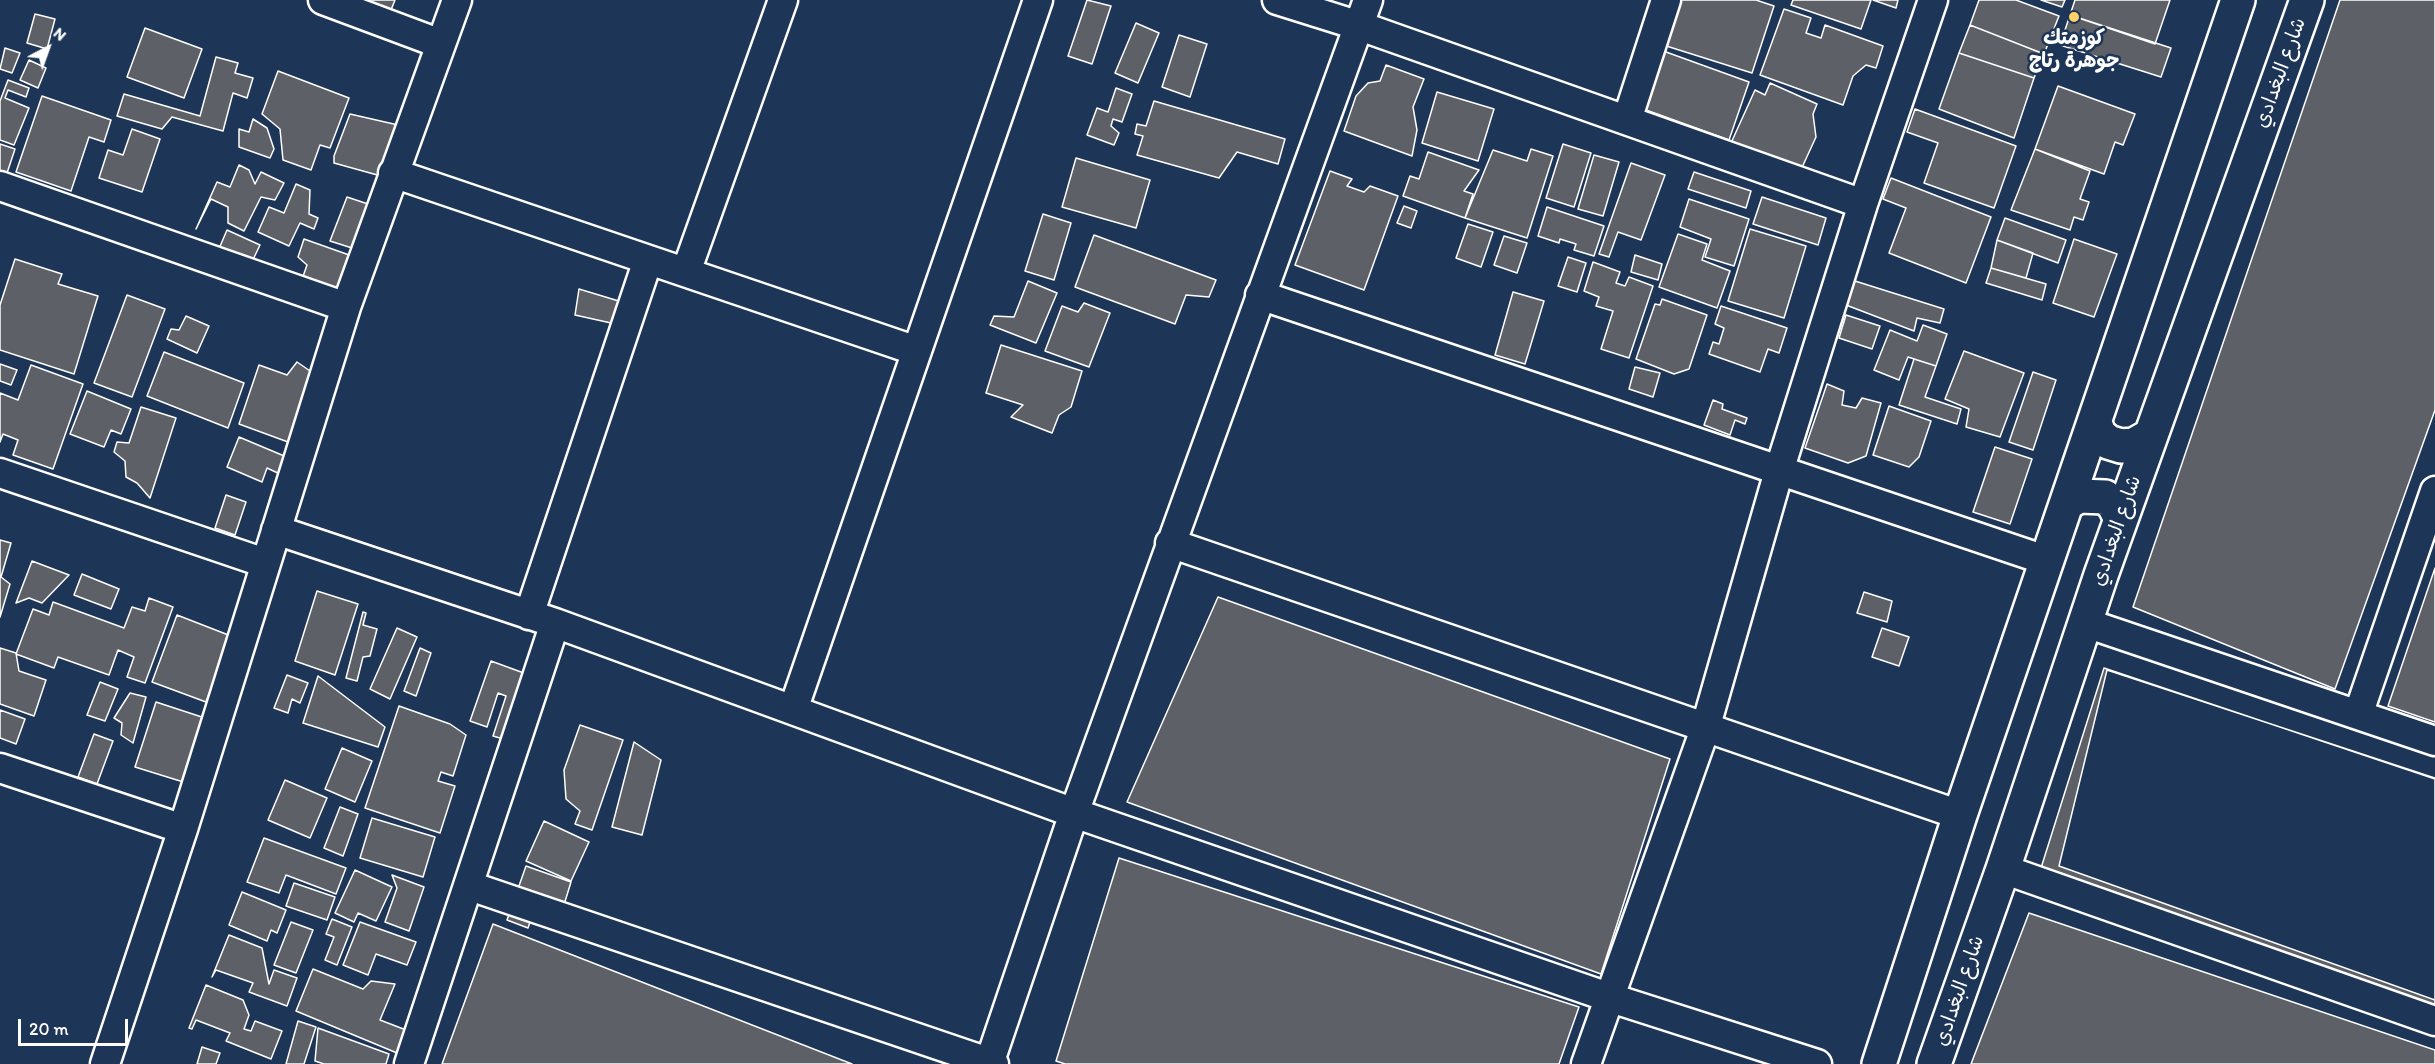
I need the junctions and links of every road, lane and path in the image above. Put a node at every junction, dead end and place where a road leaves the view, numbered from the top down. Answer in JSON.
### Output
{"nodes":[{"id":1,"x":323,"y":0,"type":"edge"},
{"id":2,"x":457,"y":0,"type":"edge"},
{"id":3,"x":783,"y":0,"type":"edge"},
{"id":4,"x":1038,"y":0,"type":"edge"},
{"id":5,"x":1277,"y":0,"type":"edge"},
{"id":6,"x":1666,"y":0,"type":"edge"},
{"id":7,"x":1933,"y":0,"type":"edge"},
{"id":8,"x":2238,"y":0,"type":"edge"},
{"id":9,"x":2307,"y":0,"type":"edge"},
{"id":10,"x":1364,"y":13,"type":"edge"},
{"id":11,"x":441,"y":44,"type":"junction"},
{"id":12,"x":1627,"y":120,"type":"junction"},
{"id":13,"x":393,"y":173,"type":"junction"},
{"id":14,"x":0,"y":186,"type":"edge"},
{"id":15,"x":1863,"y":204,"type":"junction"},
{"id":16,"x":648,"y":260,"type":"junction"},
{"id":17,"x":686,"y":273,"type":"junction"},
{"id":18,"x":1260,"y":294,"type":"junction"},
{"id":19,"x":346,"y":307,"type":"junction"},
{"id":20,"x":917,"y":351,"type":"junction"},
{"id":21,"x":2095,"y":423,"type":"junction"},
{"id":22,"x":2150,"y":436,"type":"junction"},
{"id":23,"x":1779,"y":471,"type":"junction"},
{"id":24,"x":0,"y":473,"type":"edge"},
{"id":25,"x":2435,"y":491,"type":"edge"},
{"id":26,"x":2067,"y":503,"type":"junction"},
{"id":27,"x":2121,"y":519,"type":"junction"},
{"id":28,"x":276,"y":530,"type":"junction"},
{"id":29,"x":1170,"y":543,"type":"junction"},
{"id":30,"x":2048,"y":561,"type":"junction"},
{"id":31,"x":265,"y":563,"type":"junction"},
{"id":32,"x":529,"y":615,"type":"junction"},
{"id":33,"x":555,"y":623,"type":"junction"},
{"id":34,"x":2086,"y":623,"type":"junction"},
{"id":35,"x":793,"y":710,"type":"junction"},
{"id":36,"x":2358,"y":715,"type":"junction"},
{"id":37,"x":1705,"y":729,"type":"junction"},
{"id":38,"x":2435,"y":741,"type":"edge"},
{"id":39,"x":0,"y":768,"type":"edge"},
{"id":40,"x":1074,"y":813,"type":"junction"},
{"id":41,"x":1960,"y":815,"type":"junction"},
{"id":42,"x":183,"y":829,"type":"junction"},
{"id":43,"x":2003,"y":869,"type":"junction"},
{"id":44,"x":470,"y":886,"type":"junction"},
{"id":45,"x":1611,"y":998,"type":"junction"},
{"id":46,"x":2435,"y":1021,"type":"edge"},
{"id":47,"x":105,"y":1064,"type":"edge"},
{"id":48,"x":410,"y":1064,"type":"edge"},
{"id":49,"x":991,"y":1064,"type":"edge"},
{"id":50,"x":1586,"y":1064,"type":"edge"},
{"id":51,"x":1817,"y":1064,"type":"edge"},
{"id":52,"x":1879,"y":1064,"type":"edge"},
{"id":53,"x":1934,"y":1064,"type":"edge"}],
"edges":[{"from":1,"to":11,"type":"street"},
{"from":2,"to":11,"type":"street"},
{"from":3,"to":17,"type":"street"},
{"from":4,"to":20,"type":"street"},
{"from":5,"to":10,"type":"street"},
{"from":6,"to":12,"type":"street"},
{"from":7,"to":15,"type":"street"},
{"from":8,"to":21,"type":"street"},
{"from":9,"to":22,"type":"street","name":"شارع البغدادي"},
{"from":10,"to":12,"type":"street"},
{"from":10,"to":18,"type":"street"},
{"from":11,"to":13,"type":"street"},
{"from":12,"to":15,"type":"street"},
{"from":13,"to":16,"type":"street"},
{"from":13,"to":19,"type":"street"},
{"from":14,"to":19,"type":"street"},
{"from":15,"to":23,"type":"street"},
{"from":16,"to":17,"type":"street"},
{"from":16,"to":32,"type":"street"},
{"from":17,"to":20,"type":"street"},
{"from":18,"to":23,"type":"street"},
{"from":18,"to":29,"type":"street"},
{"from":19,"to":28,"type":"street"},
{"from":20,"to":35,"type":"street"},
{"from":21,"to":22,"type":"street"},
{"from":21,"to":26,"type":"street"},
{"from":22,"to":27,"type":"street","name":"شارع البغدادي"},
{"from":23,"to":30,"type":"street"},
{"from":23,"to":37,"type":"street"},
{"from":24,"to":31,"type":"street"},
{"from":25,"to":36,"type":"street"},
{"from":26,"to":27,"type":"street"},
{"from":26,"to":30,"type":"street"},
{"from":27,"to":34,"type":"street","name":"شارع البغدادي"},
{"from":28,"to":31,"type":"street"},
{"from":28,"to":32,"type":"street"},
{"from":29,"to":37,"type":"street"},
{"from":29,"to":40,"type":"street"},
{"from":30,"to":41,"type":"street"},
{"from":31,"to":42,"type":"street"},
{"from":32,"to":33,"type":"street"},
{"from":33,"to":35,"type":"street"},
{"from":33,"to":44,"type":"street"},
{"from":34,"to":36,"type":"street"},
{"from":34,"to":43,"type":"street","name":"شارع البغدادي"},
{"from":35,"to":40,"type":"street"},
{"from":36,"to":38,"type":"street"},
{"from":37,"to":41,"type":"street"},
{"from":37,"to":45,"type":"street"},
{"from":39,"to":42,"type":"street"},
{"from":40,"to":45,"type":"street"},
{"from":40,"to":49,"type":"street"},
{"from":41,"to":52,"type":"street"},
{"from":42,"to":47,"type":"street"},
{"from":43,"to":46,"type":"street"},
{"from":43,"to":53,"type":"street","name":"شارع البغدادي"},
{"from":44,"to":48,"type":"street"},
{"from":44,"to":49,"type":"street"},
{"from":45,"to":50,"type":"street"},
{"from":45,"to":51,"type":"street"}]}
